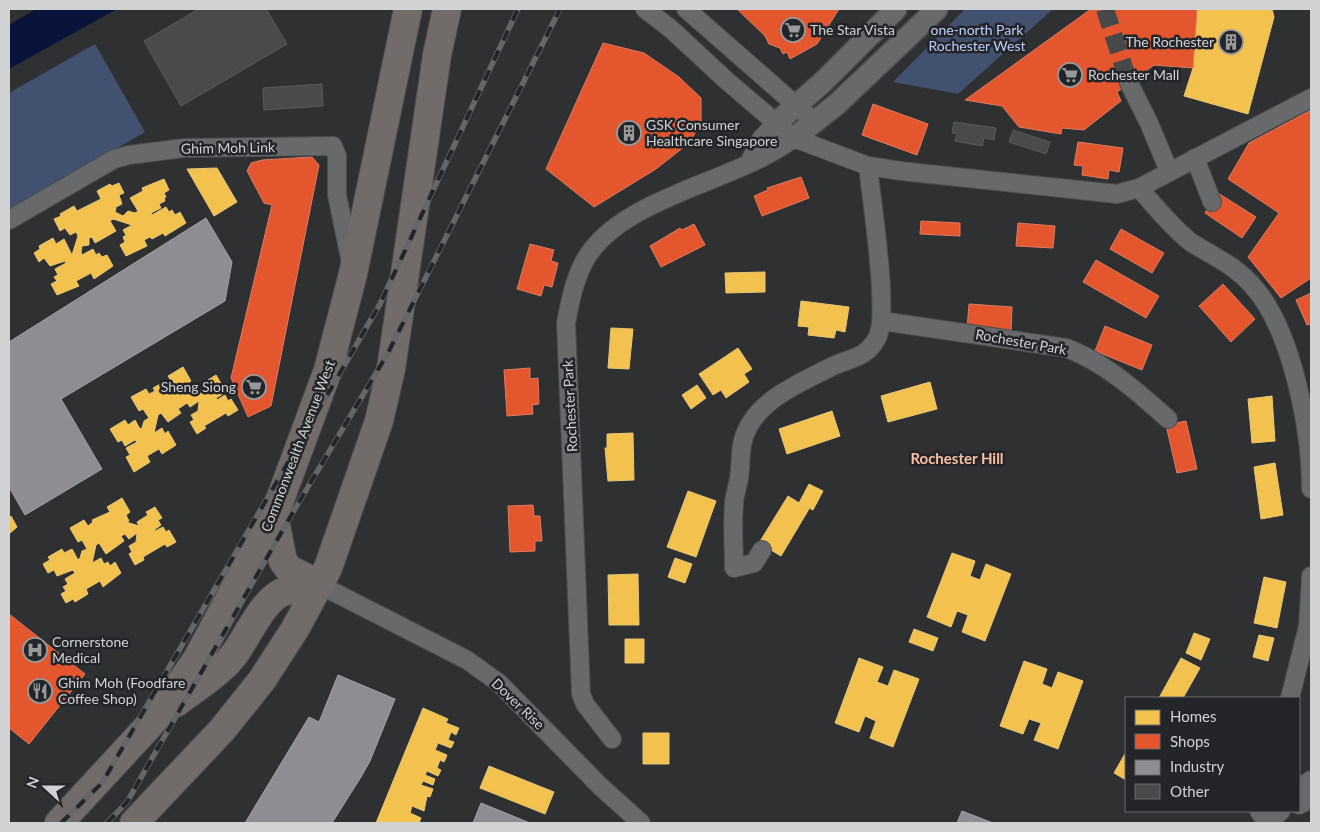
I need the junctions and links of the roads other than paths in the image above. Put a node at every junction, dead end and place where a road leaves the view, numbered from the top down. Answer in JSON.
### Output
{"nodes":[{"id":1,"x":408,"y":9,"type":"edge"},
{"id":2,"x":446,"y":9,"type":"edge"},
{"id":3,"x":645,"y":9,"type":"edge"},
{"id":4,"x":686,"y":9,"type":"edge"},
{"id":5,"x":896,"y":9,"type":"edge"},
{"id":6,"x":936,"y":9,"type":"edge"},
{"id":7,"x":1129,"y":83,"type":"tunnel mouth"},
{"id":8,"x":1311,"y":98,"type":"edge"},
{"id":9,"x":796,"y":105,"type":"junction"},
{"id":10,"x":815,"y":122,"type":"junction"},
{"id":11,"x":775,"y":124,"type":"junction"},
{"id":12,"x":794,"y":138,"type":"junction"},
{"id":13,"x":1195,"y":158,"type":"junction"},
{"id":14,"x":748,"y":163,"type":"junction"},
{"id":15,"x":868,"y":166,"type":"junction"},
{"id":16,"x":1169,"y":171,"type":"junction"},
{"id":17,"x":1139,"y":188,"type":"junction"},
{"id":18,"x":1212,"y":202,"type":"dead end"},
{"id":19,"x":9,"y":220,"type":"edge"},
{"id":20,"x":353,"y":274,"type":"junction"},
{"id":21,"x":882,"y":320,"type":"junction"},
{"id":22,"x":1168,"y":419,"type":"dead end"},
{"id":23,"x":1311,"y":476,"type":"edge"},
{"id":24,"x":1311,"y":489,"type":"edge"},
{"id":25,"x":274,"y":516,"type":"junction"},
{"id":26,"x":762,"y":550,"type":"dead end"},
{"id":27,"x":1311,"y":576,"type":"edge"},
{"id":28,"x":320,"y":585,"type":"junction"},
{"id":29,"x":1290,"y":697,"type":"edge"},
{"id":30,"x":155,"y":719,"type":"junction"},
{"id":31,"x":612,"y":739,"type":"dead end"},
{"id":32,"x":1311,"y":780,"type":"edge"},
{"id":33,"x":1300,"y":787,"type":"edge"},
{"id":34,"x":1311,"y":798,"type":"edge"},
{"id":35,"x":1300,"y":804,"type":"edge"},
{"id":36,"x":1262,"y":812,"type":"edge"},
{"id":37,"x":1276,"y":815,"type":"edge"},
{"id":38,"x":59,"y":823,"type":"edge"},
{"id":39,"x":134,"y":823,"type":"edge"},
{"id":40,"x":641,"y":823,"type":"edge"}],
"edges":[{"from":1,"to":20,"type":"main road","name":"Commonwealth Avenue West"},
{"from":2,"to":28,"type":"main road"},
{"from":3,"to":11,"type":"street"},
{"from":4,"to":9,"type":"street"},
{"from":5,"to":9,"type":"street"},
{"from":6,"to":10,"type":"street"},
{"from":7,"to":16,"type":"street"},
{"from":8,"to":13,"type":"street"},
{"from":9,"to":10,"type":"street"},
{"from":9,"to":11,"type":"street"},
{"from":10,"to":12,"type":"street"},
{"from":11,"to":12,"type":"street"},
{"from":11,"to":14,"type":"street"},
{"from":12,"to":14,"type":"street","name":"Rochester Park"},
{"from":12,"to":15,"type":"street"},
{"from":13,"to":16,"type":"street"},
{"from":13,"to":18,"type":"street"},
{"from":14,"to":31,"type":"street","name":"Rochester Park"},
{"from":15,"to":17,"type":"street"},
{"from":15,"to":21,"type":"street"},
{"from":16,"to":17,"type":"street"},
{"from":17,"to":23,"type":"street"},
{"from":19,"to":20,"type":"street","name":"Ghim Moh Link"},
{"from":20,"to":25,"type":"main road","name":"Commonwealth Avenue West"},
{"from":21,"to":22,"type":"street","name":"Rochester Park"},
{"from":21,"to":26,"type":"street"},
{"from":23,"to":24,"type":"street"},
{"from":25,"to":28,"type":"main road"},
{"from":25,"to":30,"type":"main road","name":"Commonwealth Avenue West"},
{"from":27,"to":29,"type":"street"},
{"from":28,"to":30,"type":"main road"},
{"from":28,"to":39,"type":"main road"},
{"from":28,"to":40,"type":"street","name":"Dover Rise"},
{"from":30,"to":38,"type":"main road","name":"Commonwealth Avenue West"},
{"from":32,"to":33,"type":"street"},
{"from":34,"to":35,"type":"street"},
{"from":36,"to":37,"type":"street"}]}
